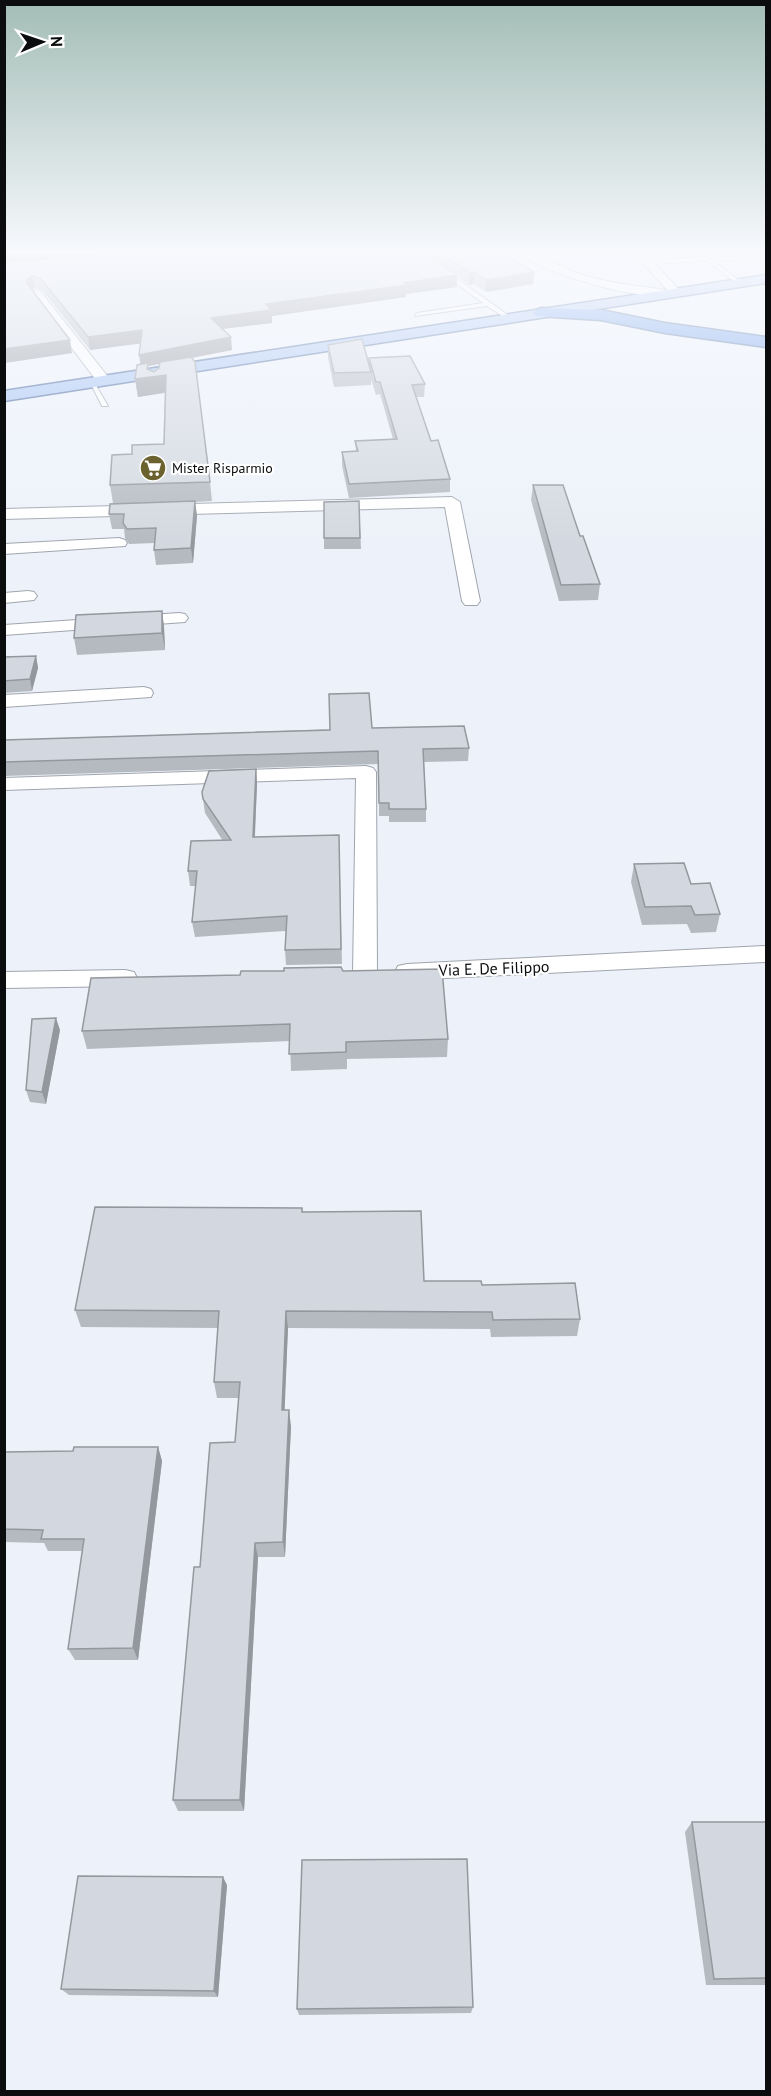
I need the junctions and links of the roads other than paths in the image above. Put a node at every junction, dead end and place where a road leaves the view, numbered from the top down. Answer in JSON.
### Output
{"nodes":[{"id":1,"x":77,"y":352,"type":"edge"},
{"id":2,"x":303,"y":352,"type":"edge"},
{"id":3,"x":98,"y":382,"type":"junction"},
{"id":4,"x":4,"y":396,"type":"edge"},
{"id":5,"x":105,"y":404,"type":"dead end"},
{"id":6,"x":4,"y":514,"type":"edge"},
{"id":7,"x":119,"y":543,"type":"dead end"},
{"id":8,"x":4,"y":549,"type":"edge"},
{"id":9,"x":28,"y":596,"type":"dead end"},
{"id":10,"x":4,"y":598,"type":"edge"},
{"id":11,"x":471,"y":601,"type":"dead end"},
{"id":12,"x":179,"y":618,"type":"dead end"},
{"id":13,"x":4,"y":630,"type":"edge"},
{"id":14,"x":144,"y":693,"type":"dead end"},
{"id":15,"x":4,"y":701,"type":"edge"},
{"id":16,"x":4,"y":784,"type":"edge"},
{"id":17,"x":766,"y":954,"type":"edge"},
{"id":18,"x":144,"y":978,"type":"edge"},
{"id":19,"x":4,"y":981,"type":"edge"}],
"edges":[{"from":1,"to":3,"type":"street"},
{"from":2,"to":3,"type":"main road"},
{"from":3,"to":4,"type":"main road"},
{"from":3,"to":5,"type":"lane"},
{"from":6,"to":11,"type":"street"},
{"from":7,"to":8,"type":"street"},
{"from":9,"to":10,"type":"street"},
{"from":12,"to":13,"type":"street"},
{"from":14,"to":15,"type":"street"},
{"from":16,"to":17,"type":"street","name":"Via E. De Filippo"},
{"from":18,"to":19,"type":"street"}]}
